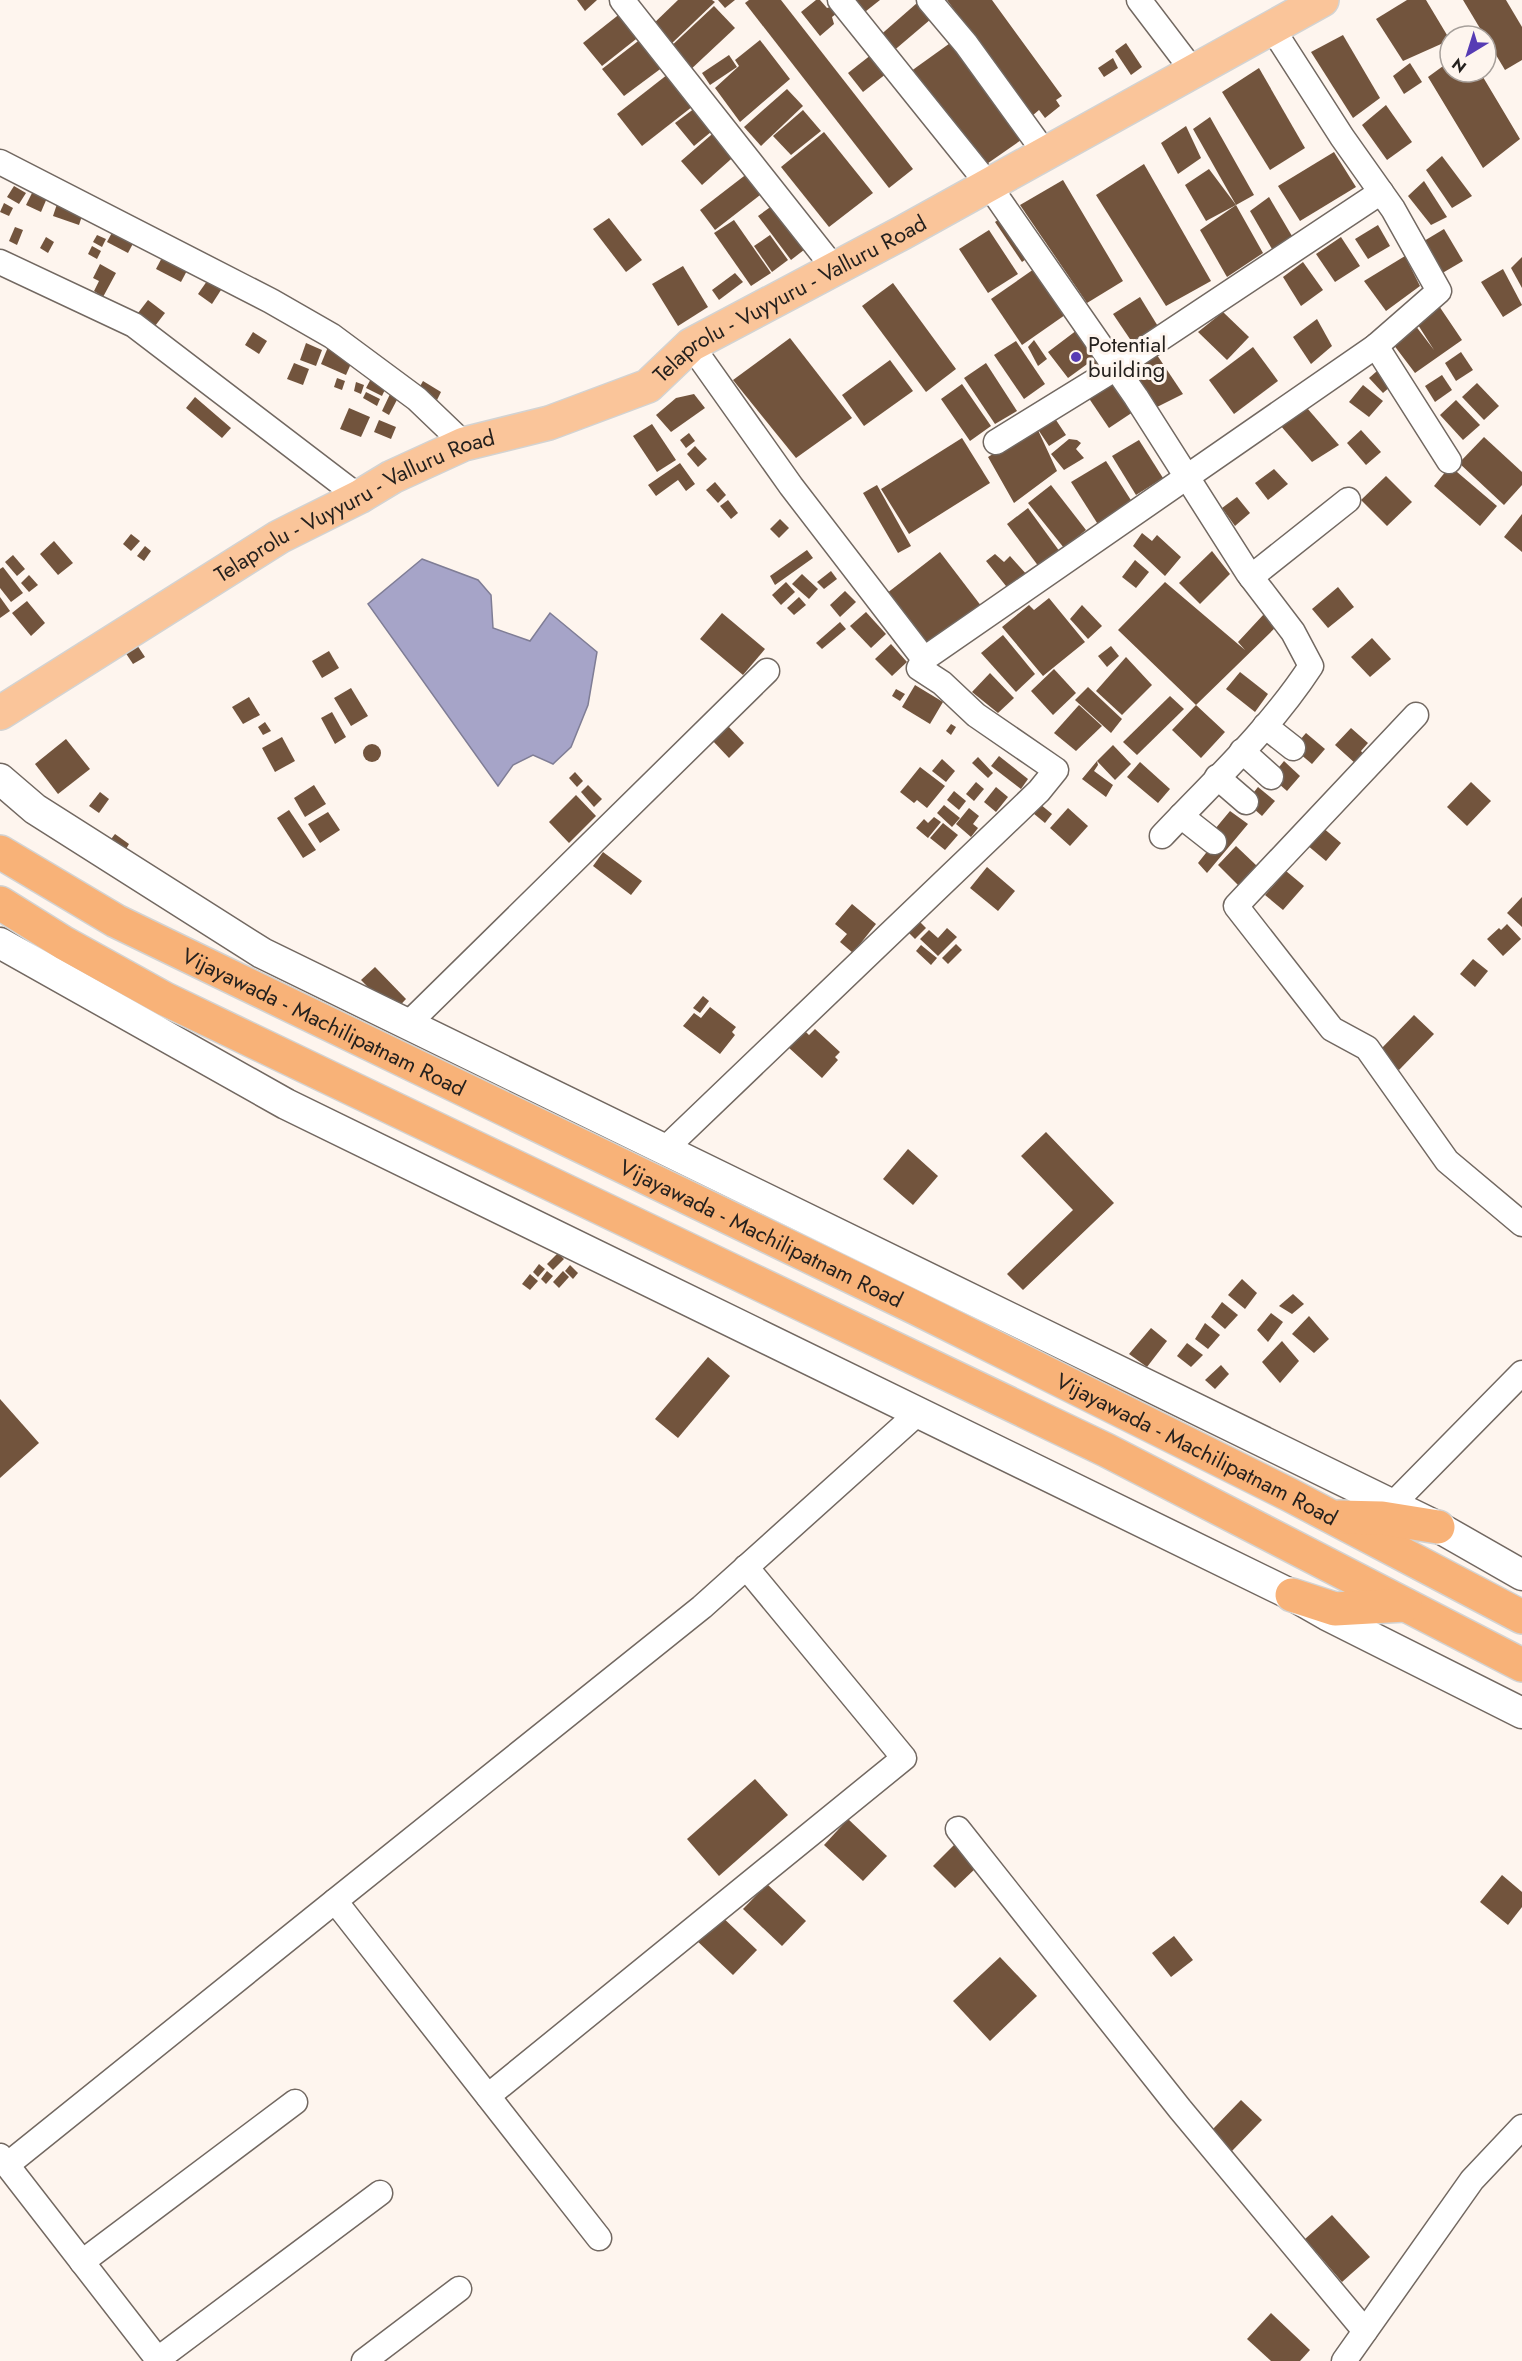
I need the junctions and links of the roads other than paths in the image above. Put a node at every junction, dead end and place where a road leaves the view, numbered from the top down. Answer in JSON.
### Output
{"nodes":[{"id":1,"x":622,"y":0,"type":"edge"},
{"id":2,"x":840,"y":0,"type":"edge"},
{"id":3,"x":929,"y":0,"type":"edge"},
{"id":4,"x":1139,"y":0,"type":"edge"},
{"id":5,"x":1322,"y":0,"type":"edge"},
{"id":6,"x":1272,"y":27,"type":"junction"},
{"id":7,"x":1193,"y":71,"type":"junction"},
{"id":8,"x":1045,"y":153,"type":"junction"},
{"id":9,"x":0,"y":162,"type":"edge"},
{"id":10,"x":988,"y":184,"type":"junction"},
{"id":11,"x":1381,"y":192,"type":"junction"},
{"id":12,"x":0,"y":262,"type":"edge"},
{"id":13,"x":834,"y":268,"type":"junction"},
{"id":14,"x":690,"y":345,"type":"junction"},
{"id":15,"x":1376,"y":346,"type":"junction"},
{"id":16,"x":1116,"y":368,"type":"junction"},
{"id":17,"x":996,"y":442,"type":"dead end"},
{"id":18,"x":464,"y":444,"type":"junction"},
{"id":19,"x":1449,"y":461,"type":"dead end"},
{"id":20,"x":1186,"y":477,"type":"junction"},
{"id":21,"x":359,"y":497,"type":"junction"},
{"id":22,"x":1348,"y":500,"type":"dead end"},
{"id":23,"x":1251,"y":577,"type":"junction"},
{"id":24,"x":924,"y":659,"type":"junction"},
{"id":25,"x":767,"y":671,"type":"dead end"},
{"id":26,"x":0,"y":713,"type":"edge"},
{"id":27,"x":1416,"y":715,"type":"dead end"},
{"id":28,"x":1264,"y":726,"type":"junction"},
{"id":29,"x":1293,"y":748,"type":"dead end"},
{"id":30,"x":1242,"y":751,"type":"junction"},
{"id":31,"x":1217,"y":777,"type":"junction"},
{"id":32,"x":1271,"y":777,"type":"dead end"},
{"id":33,"x":0,"y":779,"type":"edge"},
{"id":34,"x":1246,"y":802,"type":"dead end"},
{"id":35,"x":1181,"y":816,"type":"junction"},
{"id":36,"x":1162,"y":836,"type":"dead end"},
{"id":37,"x":1214,"y":842,"type":"dead end"},
{"id":38,"x":0,"y":852,"type":"edge"},
{"id":39,"x":0,"y":903,"type":"edge"},
{"id":40,"x":0,"y":943,"type":"edge"},
{"id":41,"x":408,"y":1024,"type":"junction"},
{"id":42,"x":665,"y":1149,"type":"junction"},
{"id":43,"x":1522,"y":1224,"type":"edge"},
{"id":44,"x":1522,"y":1373,"type":"edge"},
{"id":45,"x":919,"y":1412,"type":"junction"},
{"id":46,"x":1392,"y":1504,"type":"junction"},
{"id":47,"x":1332,"y":1517,"type":"junction"},
{"id":48,"x":1438,"y":1527,"type":"junction"},
{"id":49,"x":746,"y":1567,"type":"junction"},
{"id":50,"x":1522,"y":1575,"type":"edge"},
{"id":51,"x":1292,"y":1595,"type":"junction"},
{"id":52,"x":1405,"y":1605,"type":"junction"},
{"id":53,"x":1522,"y":1617,"type":"edge"},
{"id":54,"x":1522,"y":1665,"type":"edge"},
{"id":55,"x":1522,"y":1713,"type":"edge"},
{"id":56,"x":958,"y":1829,"type":"dead end"},
{"id":57,"x":335,"y":1901,"type":"junction"},
{"id":58,"x":488,"y":2096,"type":"junction"},
{"id":59,"x":295,"y":2102,"type":"dead end"},
{"id":60,"x":1522,"y":2128,"type":"edge"},
{"id":61,"x":4,"y":2161,"type":"edge"},
{"id":62,"x":381,"y":2193,"type":"dead end"},
{"id":63,"x":599,"y":2238,"type":"dead end"},
{"id":64,"x":82,"y":2262,"type":"junction"},
{"id":65,"x":459,"y":2289,"type":"dead end"},
{"id":66,"x":1365,"y":2331,"type":"junction"},
{"id":67,"x":159,"y":2360,"type":"edge"},
{"id":68,"x":364,"y":2361,"type":"edge"},
{"id":69,"x":1344,"y":2361,"type":"edge"}],
"edges":[{"from":1,"to":13,"type":"street"},
{"from":2,"to":10,"type":"street"},
{"from":3,"to":8,"type":"street"},
{"from":4,"to":7,"type":"street"},
{"from":5,"to":6,"type":"main road","name":"Telaprolu - Vuyyuru - Valluru Road"},
{"from":6,"to":7,"type":"main road","name":"Telaprolu - Vuyyuru - Valluru Road"},
{"from":6,"to":11,"type":"street"},
{"from":7,"to":8,"type":"main road","name":"Telaprolu - Vuyyuru - Valluru Road"},
{"from":8,"to":10,"type":"main road","name":"Telaprolu - Vuyyuru - Valluru Road"},
{"from":9,"to":18,"type":"street"},
{"from":10,"to":13,"type":"main road","name":"Telaprolu - Vuyyuru - Valluru Road"},
{"from":10,"to":16,"type":"street"},
{"from":11,"to":15,"type":"street"},
{"from":11,"to":16,"type":"street"},
{"from":12,"to":21,"type":"street"},
{"from":13,"to":14,"type":"main road","name":"Telaprolu - Vuyyuru - Valluru Road"},
{"from":14,"to":18,"type":"main road","name":"Telaprolu - Vuyyuru - Valluru Road"},
{"from":14,"to":24,"type":"street"},
{"from":15,"to":19,"type":"street"},
{"from":15,"to":20,"type":"street"},
{"from":16,"to":17,"type":"street"},
{"from":16,"to":20,"type":"street"},
{"from":18,"to":21,"type":"main road","name":"Telaprolu - Vuyyuru - Valluru Road"},
{"from":20,"to":23,"type":"street"},
{"from":20,"to":24,"type":"street"},
{"from":21,"to":26,"type":"main road","name":"Telaprolu - Vuyyuru - Valluru Road"},
{"from":22,"to":23,"type":"street"},
{"from":23,"to":28,"type":"street"},
{"from":24,"to":42,"type":"street"},
{"from":25,"to":41,"type":"street"},
{"from":27,"to":43,"type":"street"},
{"from":28,"to":29,"type":"street"},
{"from":28,"to":30,"type":"street"},
{"from":30,"to":31,"type":"street"},
{"from":30,"to":32,"type":"street"},
{"from":31,"to":34,"type":"street"},
{"from":31,"to":35,"type":"street"},
{"from":33,"to":41,"type":"street"},
{"from":35,"to":36,"type":"street"},
{"from":35,"to":37,"type":"street"},
{"from":38,"to":47,"type":"highway","name":"Vijayawada - Machilipatnam Road"},
{"from":39,"to":52,"type":"highway","name":"Vijayawada - Machilipatnam Road"},
{"from":40,"to":45,"type":"street"},
{"from":41,"to":42,"type":"street"},
{"from":42,"to":46,"type":"street"},
{"from":44,"to":46,"type":"street"},
{"from":45,"to":49,"type":"street"},
{"from":45,"to":51,"type":"street"},
{"from":46,"to":48,"type":"street"},
{"from":47,"to":48,"type":"highway"},
{"from":47,"to":53,"type":"highway","name":"Vijayawada - Machilipatnam Road"},
{"from":48,"to":50,"type":"street"},
{"from":49,"to":57,"type":"street"},
{"from":49,"to":58,"type":"street"},
{"from":51,"to":52,"type":"highway"},
{"from":51,"to":55,"type":"street"},
{"from":52,"to":54,"type":"highway","name":"Vijayawada - Machilipatnam Road"},
{"from":56,"to":66,"type":"street"},
{"from":57,"to":58,"type":"street"},
{"from":57,"to":61,"type":"street"},
{"from":58,"to":63,"type":"street"},
{"from":59,"to":64,"type":"street"},
{"from":60,"to":66,"type":"street"},
{"from":61,"to":64,"type":"street"},
{"from":62,"to":67,"type":"street"},
{"from":64,"to":67,"type":"street"},
{"from":65,"to":68,"type":"street"},
{"from":66,"to":69,"type":"street"}]}
